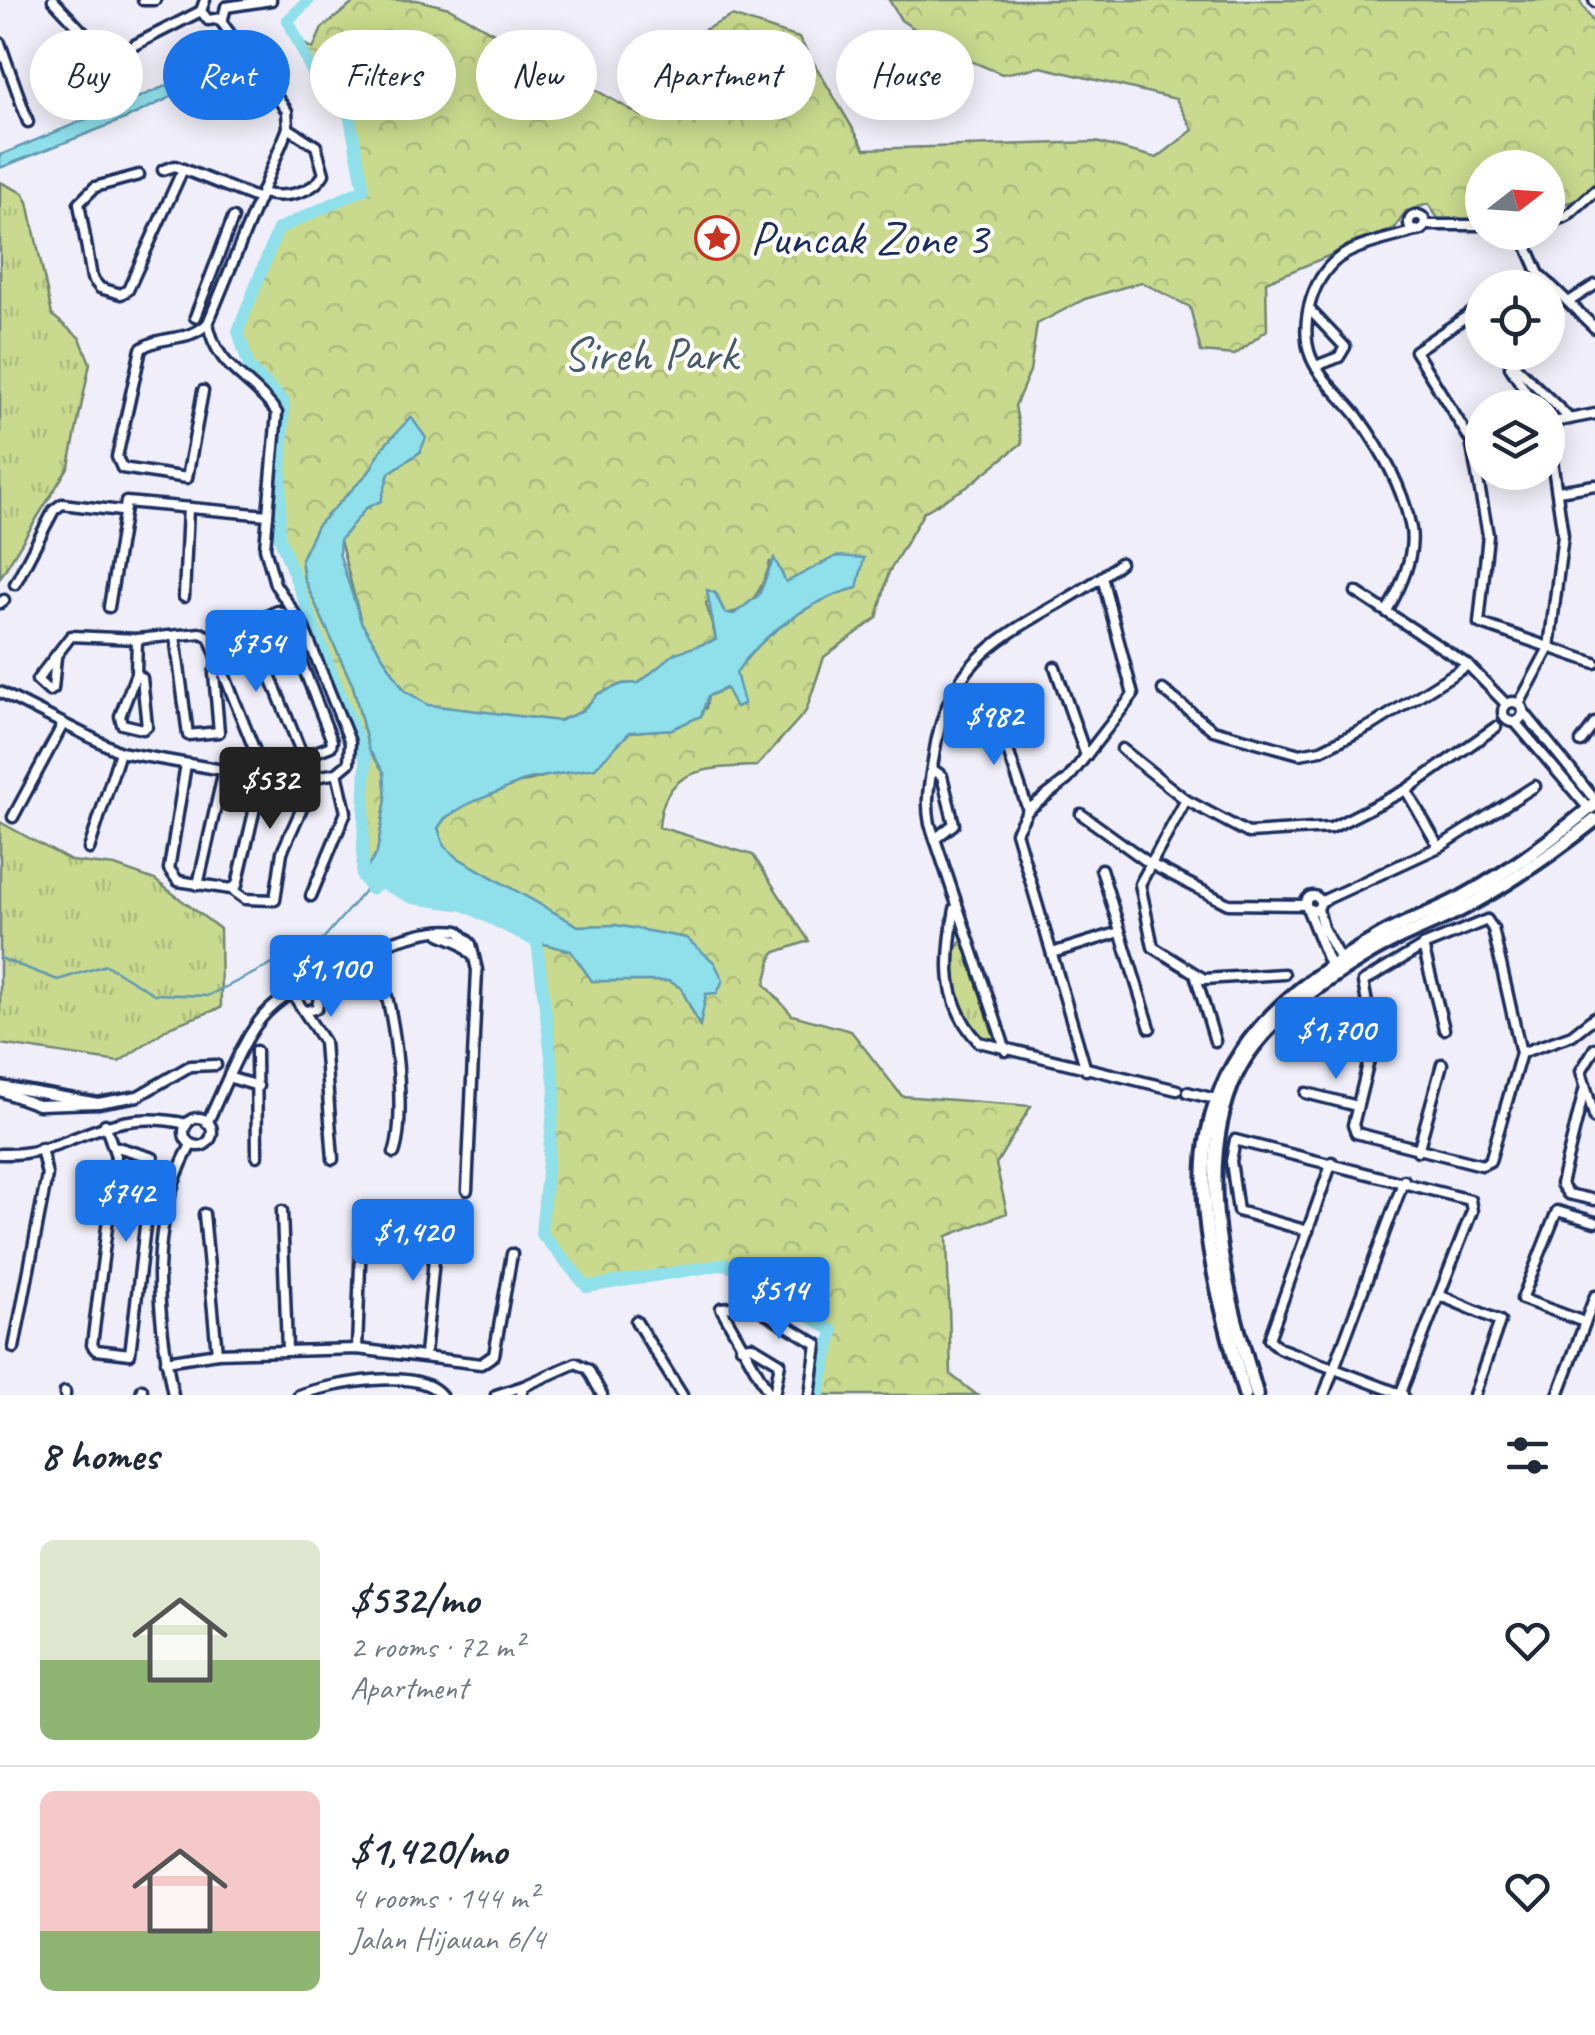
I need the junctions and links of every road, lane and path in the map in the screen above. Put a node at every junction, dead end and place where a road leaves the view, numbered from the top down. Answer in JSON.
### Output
{"nodes":[{"id":1,"x":53,"y":0,"type":"edge"},
{"id":2,"x":144,"y":0,"type":"edge"},
{"id":3,"x":155,"y":0,"type":"edge"},
{"id":4,"x":190,"y":0,"type":"edge"},
{"id":5,"x":272,"y":0,"type":"edge"},
{"id":6,"x":224,"y":4,"type":"edge"},
{"id":7,"x":203,"y":5,"type":"edge"},
{"id":8,"x":220,"y":20,"type":"junction"},
{"id":9,"x":81,"y":30,"type":"edge"},
{"id":10,"x":143,"y":39,"type":"edge"},
{"id":11,"x":0,"y":43,"type":"edge"},
{"id":12,"x":28,"y":122,"type":"dead end"},
{"id":13,"x":288,"y":128,"type":"junction"},
{"id":14,"x":183,"y":169,"type":"junction"},
{"id":15,"x":163,"y":170,"type":"dead end"},
{"id":16,"x":139,"y":175,"type":"dead end"},
{"id":17,"x":1595,"y":191,"type":"edge"},
{"id":18,"x":260,"y":196,"type":"junction"},
{"id":19,"x":1565,"y":217,"type":"edge"},
{"id":20,"x":233,"y":218,"type":"dead end"},
{"id":21,"x":1465,"y":226,"type":"edge"},
{"id":22,"x":1421,"y":227,"type":"junction"},
{"id":23,"x":226,"y":235,"type":"junction"},
{"id":24,"x":1393,"y":238,"type":"junction"},
{"id":25,"x":241,"y":242,"type":"junction"},
{"id":26,"x":1528,"y":250,"type":"edge"},
{"id":27,"x":1595,"y":285,"type":"edge"},
{"id":28,"x":204,"y":292,"type":"junction"},
{"id":29,"x":219,"y":297,"type":"junction"},
{"id":30,"x":1570,"y":302,"type":"junction"},
{"id":31,"x":1309,"y":309,"type":"junction"},
{"id":32,"x":195,"y":317,"type":"dead end"},
{"id":33,"x":1465,"y":319,"type":"edge"},
{"id":34,"x":208,"y":323,"type":"junction"},
{"id":35,"x":1595,"y":328,"type":"edge"},
{"id":36,"x":1316,"y":366,"type":"junction"},
{"id":37,"x":1518,"y":370,"type":"edge"},
{"id":38,"x":203,"y":391,"type":"dead end"},
{"id":39,"x":1595,"y":414,"type":"edge"},
{"id":40,"x":1570,"y":419,"type":"junction"},
{"id":41,"x":1565,"y":420,"type":"edge"},
{"id":42,"x":1595,"y":485,"type":"edge"},
{"id":43,"x":1565,"y":489,"type":"edge"},
{"id":44,"x":1558,"y":490,"type":"edge"},
{"id":45,"x":188,"y":508,"type":"junction"},
{"id":46,"x":121,"y":511,"type":"junction"},
{"id":47,"x":268,"y":515,"type":"junction"},
{"id":48,"x":1120,"y":563,"type":"dead end"},
{"id":49,"x":1102,"y":577,"type":"junction"},
{"id":50,"x":15,"y":584,"type":"dead end"},
{"id":51,"x":1356,"y":592,"type":"dead end"},
{"id":52,"x":184,"y":597,"type":"dead end"},
{"id":53,"x":109,"y":607,"type":"dead end"},
{"id":54,"x":1388,"y":609,"type":"junction"},
{"id":55,"x":306,"y":634,"type":"junction"},
{"id":56,"x":175,"y":636,"type":"junction"},
{"id":57,"x":293,"y":638,"type":"junction"},
{"id":58,"x":137,"y":639,"type":"junction"},
{"id":59,"x":1548,"y":648,"type":"junction"},
{"id":60,"x":56,"y":657,"type":"dead end"},
{"id":61,"x":1595,"y":663,"type":"edge"},
{"id":62,"x":1468,"y":665,"type":"junction"},
{"id":63,"x":1055,"y":667,"type":"dead end"},
{"id":64,"x":224,"y":668,"type":"junction"},
{"id":65,"x":136,"y":674,"type":"junction"},
{"id":66,"x":1162,"y":690,"type":"dead end"},
{"id":67,"x":0,"y":692,"type":"edge"},
{"id":68,"x":1506,"y":704,"type":"junction"},
{"id":69,"x":1521,"y":708,"type":"junction"},
{"id":70,"x":239,"y":709,"type":"junction"},
{"id":71,"x":339,"y":714,"type":"junction"},
{"id":72,"x":219,"y":715,"type":"junction"},
{"id":73,"x":996,"y":715,"type":"dead end"},
{"id":74,"x":325,"y":720,"type":"junction"},
{"id":75,"x":1515,"y":722,"type":"junction"},
{"id":76,"x":1595,"y":722,"type":"edge"},
{"id":77,"x":62,"y":726,"type":"junction"},
{"id":78,"x":1496,"y":727,"type":"dead end"},
{"id":79,"x":1581,"y":742,"type":"dead end"},
{"id":80,"x":1122,"y":750,"type":"dead end"},
{"id":81,"x":120,"y":752,"type":"junction"},
{"id":82,"x":1086,"y":756,"type":"junction"},
{"id":83,"x":186,"y":764,"type":"junction"},
{"id":84,"x":932,"y":769,"type":"junction"},
{"id":85,"x":224,"y":770,"type":"junction"},
{"id":86,"x":337,"y":773,"type":"junction"},
{"id":87,"x":262,"y":777,"type":"junction"},
{"id":88,"x":316,"y":777,"type":"junction"},
{"id":89,"x":1534,"y":786,"type":"dead end"},
{"id":90,"x":1406,"y":790,"type":"junction"},
{"id":91,"x":1186,"y":800,"type":"junction"},
{"id":92,"x":1028,"y":810,"type":"junction"},
{"id":93,"x":1594,"y":811,"type":"edge"},
{"id":94,"x":1080,"y":814,"type":"dead end"},
{"id":95,"x":14,"y":817,"type":"dead end"},
{"id":96,"x":935,"y":840,"type":"junction"},
{"id":97,"x":1439,"y":848,"type":"junction"},
{"id":98,"x":89,"y":849,"type":"dead end"},
{"id":99,"x":1150,"y":863,"type":"junction"},
{"id":100,"x":1101,"y":869,"type":"dead end"},
{"id":101,"x":198,"y":886,"type":"junction"},
{"id":102,"x":231,"y":889,"type":"junction"},
{"id":103,"x":311,"y":896,"type":"dead end"},
{"id":104,"x":956,"y":904,"type":"junction"},
{"id":105,"x":1319,"y":905,"type":"junction"},
{"id":106,"x":1307,"y":906,"type":"junction"},
{"id":107,"x":1120,"y":932,"type":"junction"},
{"id":108,"x":966,"y":934,"type":"junction"},
{"id":109,"x":950,"y":936,"type":"junction"},
{"id":110,"x":1423,"y":946,"type":"junction"},
{"id":111,"x":369,"y":951,"type":"junction"},
{"id":112,"x":1052,"y":953,"type":"junction"},
{"id":113,"x":1338,"y":968,"type":"junction"},
{"id":114,"x":1195,"y":974,"type":"junction"},
{"id":115,"x":1284,"y":974,"type":"dead end"},
{"id":116,"x":292,"y":993,"type":"junction"},
{"id":117,"x":318,"y":997,"type":"dead end"},
{"id":118,"x":306,"y":1011,"type":"junction"},
{"id":119,"x":1595,"y":1017,"type":"edge"},
{"id":120,"x":1150,"y":1028,"type":"dead end"},
{"id":121,"x":1444,"y":1029,"type":"dead end"},
{"id":122,"x":1215,"y":1041,"type":"dead end"},
{"id":123,"x":1595,"y":1048,"type":"edge"},
{"id":124,"x":256,"y":1051,"type":"dead end"},
{"id":125,"x":1006,"y":1051,"type":"junction"},
{"id":126,"x":1522,"y":1054,"type":"junction"},
{"id":127,"x":1442,"y":1064,"type":"dead end"},
{"id":128,"x":216,"y":1065,"type":"dead end"},
{"id":129,"x":1086,"y":1070,"type":"junction"},
{"id":130,"x":230,"y":1078,"type":"junction"},
{"id":131,"x":258,"y":1086,"type":"junction"},
{"id":132,"x":1585,"y":1087,"type":"junction"},
{"id":133,"x":0,"y":1088,"type":"edge"},
{"id":134,"x":1306,"y":1094,"type":"dead end"},
{"id":135,"x":1221,"y":1100,"type":"junction"},
{"id":136,"x":98,"y":1103,"type":"junction"},
{"id":137,"x":1357,"y":1106,"type":"junction"},
{"id":138,"x":1595,"y":1119,"type":"edge"},
{"id":139,"x":207,"y":1122,"type":"junction"},
{"id":140,"x":105,"y":1124,"type":"junction"},
{"id":141,"x":187,"y":1124,"type":"junction"},
{"id":142,"x":192,"y":1144,"type":"junction"},
{"id":143,"x":114,"y":1146,"type":"junction"},
{"id":144,"x":41,"y":1148,"type":"junction"},
{"id":145,"x":1418,"y":1151,"type":"junction"},
{"id":146,"x":394,"y":1153,"type":"dead end"},
{"id":147,"x":0,"y":1154,"type":"edge"},
{"id":148,"x":257,"y":1156,"type":"dead end"},
{"id":149,"x":333,"y":1159,"type":"dead end"},
{"id":150,"x":1332,"y":1162,"type":"junction"},
{"id":151,"x":1404,"y":1180,"type":"junction"},
{"id":152,"x":467,"y":1190,"type":"dead end"},
{"id":153,"x":1595,"y":1200,"type":"edge"},
{"id":154,"x":362,"y":1210,"type":"dead end"},
{"id":155,"x":282,"y":1211,"type":"dead end"},
{"id":156,"x":204,"y":1214,"type":"dead end"},
{"id":157,"x":438,"y":1216,"type":"dead end"},
{"id":158,"x":1595,"y":1222,"type":"edge"},
{"id":159,"x":1308,"y":1231,"type":"junction"},
{"id":160,"x":512,"y":1254,"type":"dead end"},
{"id":161,"x":1439,"y":1294,"type":"junction"},
{"id":162,"x":1595,"y":1296,"type":"edge"},
{"id":163,"x":636,"y":1321,"type":"dead end"},
{"id":164,"x":1584,"y":1322,"type":"junction"},
{"id":165,"x":741,"y":1347,"type":"junction"},
{"id":166,"x":14,"y":1348,"type":"dead end"},
{"id":167,"x":287,"y":1349,"type":"junction"},
{"id":168,"x":357,"y":1349,"type":"junction"},
{"id":169,"x":217,"y":1353,"type":"junction"},
{"id":170,"x":425,"y":1355,"type":"junction"},
{"id":171,"x":166,"y":1361,"type":"junction"},
{"id":172,"x":1333,"y":1369,"type":"junction"},
{"id":173,"x":362,"y":1382,"type":"junction"},
{"id":174,"x":523,"y":1390,"type":"edge"},
{"id":175,"x":173,"y":1395,"type":"edge"},
{"id":176,"x":299,"y":1395,"type":"edge"},
{"id":177,"x":364,"y":1395,"type":"edge"},
{"id":178,"x":440,"y":1395,"type":"edge"},
{"id":179,"x":496,"y":1395,"type":"edge"},
{"id":180,"x":602,"y":1395,"type":"edge"},
{"id":181,"x":682,"y":1395,"type":"edge"},
{"id":182,"x":772,"y":1395,"type":"edge"},
{"id":183,"x":810,"y":1395,"type":"edge"},
{"id":184,"x":1245,"y":1395,"type":"edge"},
{"id":185,"x":1257,"y":1395,"type":"edge"},
{"id":186,"x":1324,"y":1395,"type":"edge"},
{"id":187,"x":1401,"y":1395,"type":"edge"},
{"id":188,"x":1474,"y":1395,"type":"edge"},
{"id":189,"x":1558,"y":1395,"type":"edge"}],
"edges":[{"from":1,"to":9,"type":"street"},
{"from":2,"to":3,"type":"street"},
{"from":4,"to":7,"type":"street"},
{"from":5,"to":6,"type":"street"},
{"from":6,"to":8,"type":"street"},
{"from":7,"to":8,"type":"street"},
{"from":7,"to":10,"type":"street"},
{"from":8,"to":13,"type":"street"},
{"from":11,"to":12,"type":"street"},
{"from":13,"to":18,"type":"street"},
{"from":13,"to":18,"type":"street"},
{"from":14,"to":15,"type":"street"},
{"from":14,"to":16,"type":"street"},
{"from":14,"to":18,"type":"street"},
{"from":17,"to":19,"type":"street"},
{"from":18,"to":25,"type":"street"},
{"from":20,"to":23,"type":"street"},
{"from":21,"to":22,"type":"street"},
{"from":22,"to":24,"type":"street"},
{"from":22,"to":24,"type":"street"},
{"from":23,"to":25,"type":"street"},
{"from":23,"to":28,"type":"street"},
{"from":24,"to":31,"type":"street"},
{"from":25,"to":29,"type":"street"},
{"from":26,"to":30,"type":"street"},
{"from":27,"to":30,"type":"street"},
{"from":28,"to":29,"type":"street"},
{"from":28,"to":32,"type":"street"},
{"from":29,"to":34,"type":"street"},
{"from":30,"to":35,"type":"street"},
{"from":31,"to":36,"type":"street"},
{"from":31,"to":36,"type":"street"},
{"from":33,"to":59,"type":"street"},
{"from":34,"to":38,"type":"street"},
{"from":34,"to":47,"type":"street"},
{"from":36,"to":54,"type":"street"},
{"from":37,"to":40,"type":"street"},
{"from":39,"to":40,"type":"street"},
{"from":40,"to":41,"type":"street"},
{"from":42,"to":43,"type":"street"},
{"from":44,"to":59,"type":"street"},
{"from":45,"to":46,"type":"street"},
{"from":45,"to":47,"type":"street"},
{"from":45,"to":52,"type":"street"},
{"from":46,"to":50,"type":"street"},
{"from":46,"to":53,"type":"street"},
{"from":47,"to":55,"type":"street"},
{"from":48,"to":49,"type":"street"},
{"from":49,"to":82,"type":"street"},
{"from":49,"to":84,"type":"street"},
{"from":51,"to":54,"type":"street"},
{"from":54,"to":62,"type":"street"},
{"from":55,"to":57,"type":"street"},
{"from":55,"to":71,"type":"street"},
{"from":56,"to":58,"type":"street"},
{"from":56,"to":64,"type":"street"},
{"from":56,"to":72,"type":"street"},
{"from":57,"to":74,"type":"street"},
{"from":57,"to":74,"type":"street"},
{"from":58,"to":60,"type":"street"},
{"from":58,"to":65,"type":"street"},
{"from":59,"to":61,"type":"street"},
{"from":59,"to":69,"type":"street"},
{"from":62,"to":66,"type":"street"},
{"from":62,"to":68,"type":"street"},
{"from":63,"to":82,"type":"street"},
{"from":64,"to":70,"type":"street"},
{"from":64,"to":72,"type":"street"},
{"from":65,"to":65,"type":"street"},
{"from":67,"to":77,"type":"street"},
{"from":68,"to":69,"type":"street"},
{"from":68,"to":75,"type":"street"},
{"from":69,"to":75,"type":"street"},
{"from":69,"to":93,"type":"street"},
{"from":70,"to":72,"type":"street"},
{"from":70,"to":87,"type":"street"},
{"from":71,"to":74,"type":"street"},
{"from":71,"to":86,"type":"street"},
{"from":73,"to":92,"type":"street"},
{"from":75,"to":93,"type":"street"},
{"from":76,"to":79,"type":"street"},
{"from":77,"to":81,"type":"street"},
{"from":77,"to":95,"type":"street"},
{"from":78,"to":90,"type":"street"},
{"from":80,"to":91,"type":"street"},
{"from":81,"to":83,"type":"street"},
{"from":81,"to":98,"type":"street"},
{"from":82,"to":92,"type":"street"},
{"from":83,"to":85,"type":"street"},
{"from":83,"to":101,"type":"street"},
{"from":84,"to":96,"type":"street"},
{"from":84,"to":96,"type":"street"},
{"from":85,"to":87,"type":"street"},
{"from":85,"to":101,"type":"street"},
{"from":86,"to":88,"type":"street"},
{"from":86,"to":103,"type":"street"},
{"from":87,"to":88,"type":"street"},
{"from":87,"to":102,"type":"street"},
{"from":88,"to":102,"type":"street"},
{"from":89,"to":97,"type":"street"},
{"from":90,"to":91,"type":"street"},
{"from":90,"to":97,"type":"street"},
{"from":91,"to":99,"type":"street"},
{"from":92,"to":112,"type":"street"},
{"from":93,"to":113,"type":"main road"},
{"from":94,"to":99,"type":"street"},
{"from":96,"to":104,"type":"street"},
{"from":97,"to":105,"type":"street"},
{"from":99,"to":106,"type":"street"},
{"from":99,"to":114,"type":"street"},
{"from":100,"to":107,"type":"street"},
{"from":101,"to":102,"type":"street"},
{"from":104,"to":108,"type":"street"},
{"from":104,"to":109,"type":"street"},
{"from":105,"to":106,"type":"street"},
{"from":105,"to":113,"type":"street"},
{"from":106,"to":113,"type":"street"},
{"from":107,"to":112,"type":"street"},
{"from":107,"to":120,"type":"street"},
{"from":108,"to":109,"type":"street"},
{"from":108,"to":125,"type":"street"},
{"from":109,"to":125,"type":"street"},
{"from":110,"to":121,"type":"street"},
{"from":110,"to":126,"type":"street"},
{"from":110,"to":137,"type":"street"},
{"from":111,"to":116,"type":"street"},
{"from":111,"to":146,"type":"street"},
{"from":111,"to":152,"type":"street"},
{"from":112,"to":129,"type":"street"},
{"from":113,"to":135,"type":"main road"},
{"from":114,"to":115,"type":"street"},
{"from":114,"to":122,"type":"street"},
{"from":116,"to":118,"type":"street"},
{"from":116,"to":130,"type":"street"},
{"from":117,"to":118,"type":"street"},
{"from":118,"to":149,"type":"street"},
{"from":119,"to":126,"type":"street"},
{"from":123,"to":132,"type":"street"},
{"from":124,"to":131,"type":"street"},
{"from":125,"to":129,"type":"street"},
{"from":126,"to":145,"type":"street"},
{"from":127,"to":145,"type":"street"},
{"from":128,"to":136,"type":"street"},
{"from":129,"to":135,"type":"street"},
{"from":130,"to":131,"type":"street"},
{"from":130,"to":139,"type":"street"},
{"from":131,"to":148,"type":"street"},
{"from":132,"to":138,"type":"street"},
{"from":132,"to":153,"type":"street"},
{"from":133,"to":136,"type":"street"},
{"from":133,"to":136,"type":"street"},
{"from":134,"to":137,"type":"street"},
{"from":135,"to":184,"type":"main road"},
{"from":135,"to":185,"type":"main road"},
{"from":137,"to":145,"type":"street"},
{"from":139,"to":141,"type":"street"},
{"from":139,"to":142,"type":"street"},
{"from":140,"to":141,"type":"street"},
{"from":140,"to":143,"type":"street"},
{"from":140,"to":144,"type":"street"},
{"from":141,"to":142,"type":"street"},
{"from":142,"to":171,"type":"street"},
{"from":143,"to":143,"type":"street"},
{"from":144,"to":147,"type":"street"},
{"from":144,"to":166,"type":"street"},
{"from":150,"to":151,"type":"street"},
{"from":150,"to":159,"type":"street"},
{"from":150,"to":159,"type":"street"},
{"from":151,"to":161,"type":"street"},
{"from":151,"to":172,"type":"street"},
{"from":154,"to":168,"type":"street"},
{"from":155,"to":167,"type":"street"},
{"from":156,"to":169,"type":"street"},
{"from":157,"to":170,"type":"street"},
{"from":158,"to":164,"type":"street"},
{"from":159,"to":172,"type":"street"},
{"from":160,"to":170,"type":"street"},
{"from":161,"to":187,"type":"street"},
{"from":161,"to":188,"type":"street"},
{"from":162,"to":164,"type":"street"},
{"from":163,"to":181,"type":"street"},
{"from":164,"to":189,"type":"street"},
{"from":165,"to":182,"type":"street"},
{"from":165,"to":182,"type":"street"},
{"from":165,"to":183,"type":"street"},
{"from":167,"to":168,"type":"street"},
{"from":167,"to":169,"type":"street"},
{"from":168,"to":170,"type":"street"},
{"from":169,"to":171,"type":"street"},
{"from":171,"to":175,"type":"street"},
{"from":172,"to":186,"type":"street"},
{"from":172,"to":187,"type":"street"},
{"from":173,"to":176,"type":"street"},
{"from":173,"to":177,"type":"street"},
{"from":173,"to":178,"type":"street"},
{"from":174,"to":179,"type":"street"},
{"from":174,"to":180,"type":"street"}]}
